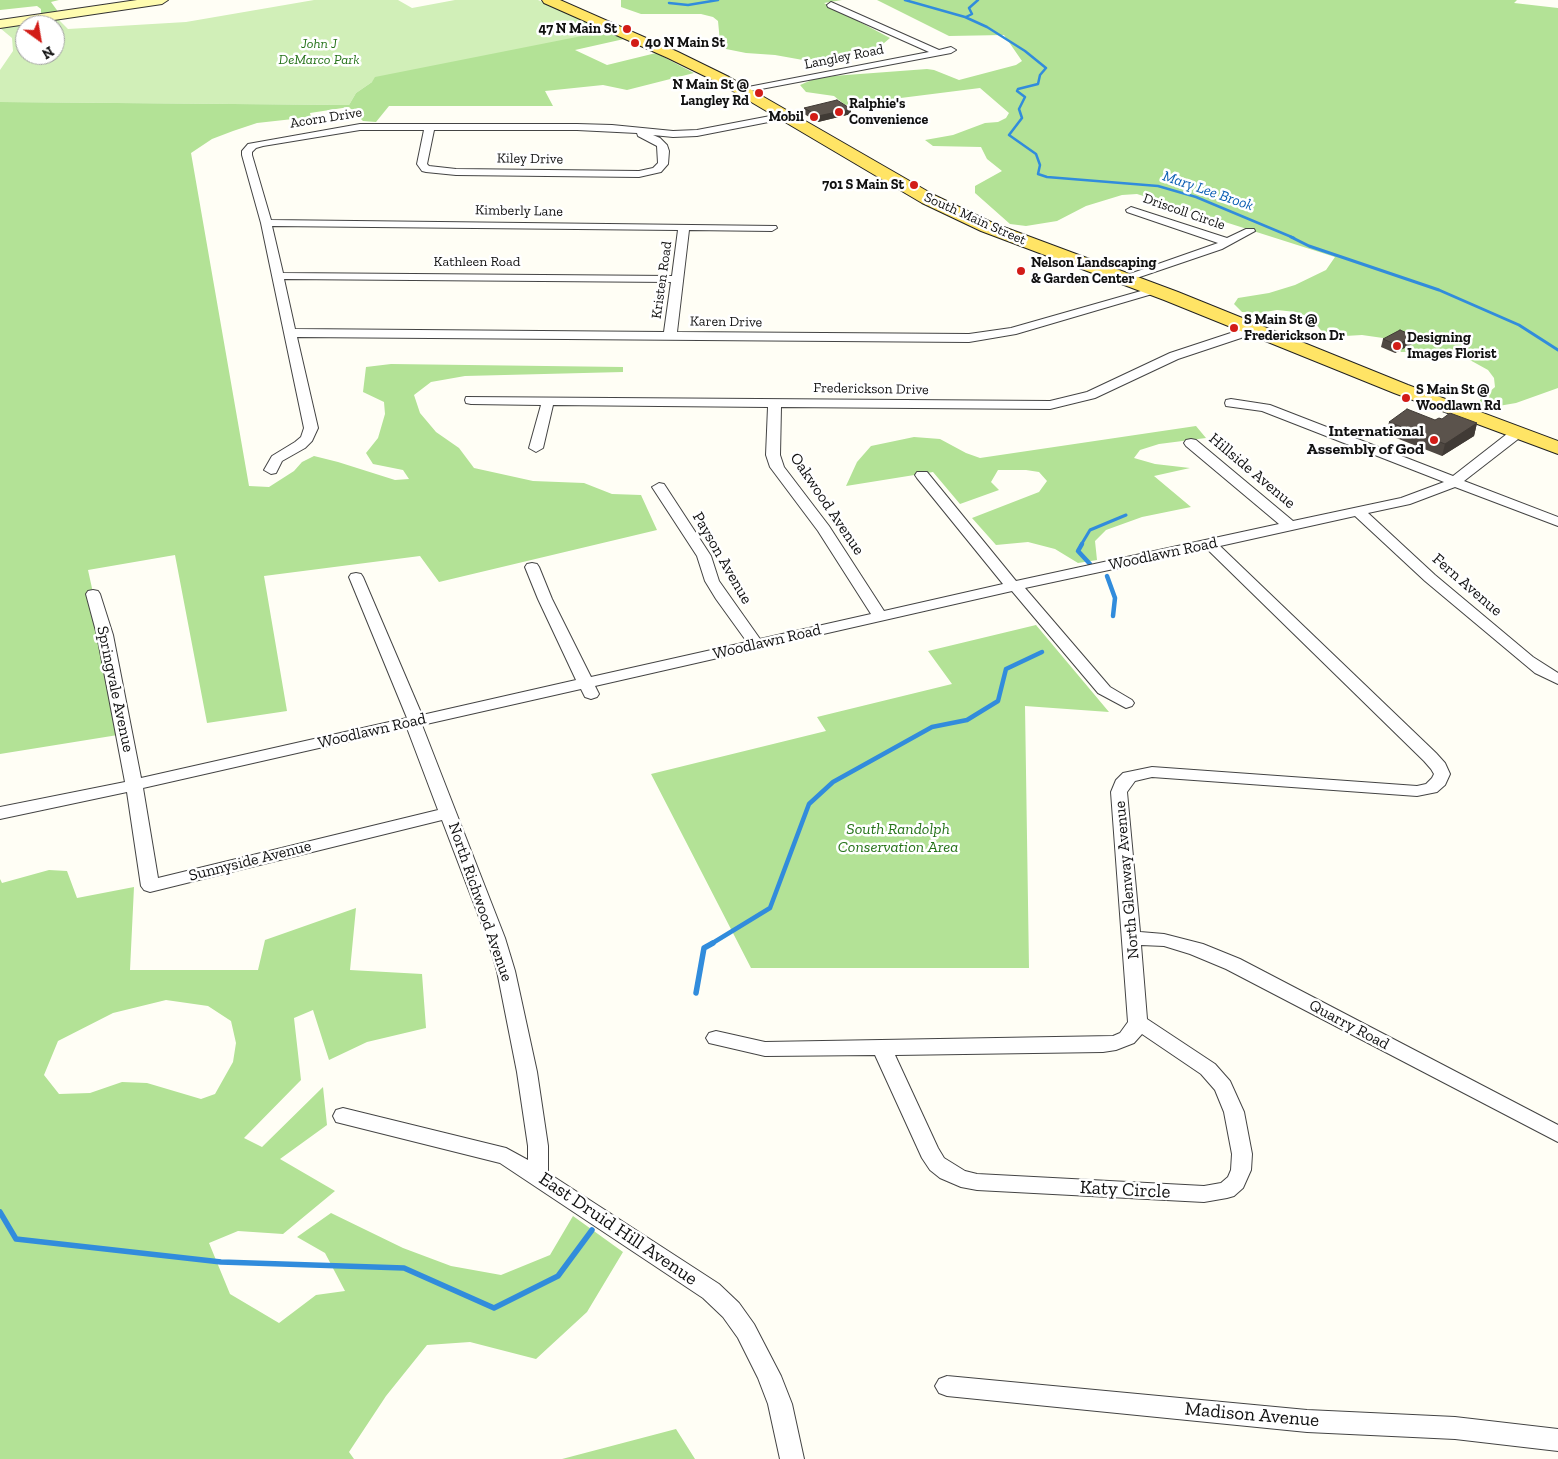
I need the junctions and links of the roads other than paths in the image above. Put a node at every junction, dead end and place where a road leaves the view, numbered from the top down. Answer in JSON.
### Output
{"nodes":[{"id":1,"x":162,"y":0,"type":"edge"},
{"id":2,"x":549,"y":0,"type":"edge"},
{"id":3,"x":831,"y":5,"type":"dead end"},
{"id":4,"x":0,"y":24,"type":"edge"},
{"id":5,"x":951,"y":50,"type":"dead end"},
{"id":6,"x":937,"y":52,"type":"junction"},
{"id":7,"x":743,"y":91,"type":"junction"},
{"id":8,"x":786,"y":116,"type":"junction"},
{"id":9,"x":430,"y":127,"type":"junction"},
{"id":10,"x":631,"y":130,"type":"junction"},
{"id":11,"x":713,"y":131,"type":"junction"},
{"id":12,"x":664,"y":151,"type":"junction"},
{"id":13,"x":1131,"y":210,"type":"dead end"},
{"id":14,"x":266,"y":223,"type":"junction"},
{"id":15,"x":684,"y":228,"type":"junction"},
{"id":16,"x":772,"y":228,"type":"dead end"},
{"id":17,"x":1250,"y":231,"type":"dead end"},
{"id":18,"x":1227,"y":242,"type":"junction"},
{"id":19,"x":276,"y":276,"type":"junction"},
{"id":20,"x":678,"y":279,"type":"junction"},
{"id":21,"x":1125,"y":279,"type":"junction"},
{"id":22,"x":1155,"y":290,"type":"junction"},
{"id":23,"x":1256,"y":330,"type":"junction"},
{"id":24,"x":290,"y":333,"type":"junction"},
{"id":25,"x":670,"y":336,"type":"junction"},
{"id":26,"x":471,"y":400,"type":"dead end"},
{"id":27,"x":548,"y":401,"type":"junction"},
{"id":28,"x":775,"y":403,"type":"junction"},
{"id":29,"x":1231,"y":403,"type":"dead end"},
{"id":30,"x":1517,"y":433,"type":"junction"},
{"id":31,"x":1191,"y":443,"type":"dead end"},
{"id":32,"x":536,"y":448,"type":"dead end"},
{"id":33,"x":1558,"y":448,"type":"edge"},
{"id":34,"x":270,"y":470,"type":"dead end"},
{"id":35,"x":922,"y":475,"type":"dead end"},
{"id":36,"x":1454,"y":482,"type":"junction"},
{"id":37,"x":659,"y":487,"type":"dead end"},
{"id":38,"x":1358,"y":511,"type":"junction"},
{"id":39,"x":1558,"y":522,"type":"edge"},
{"id":40,"x":1290,"y":526,"type":"junction"},
{"id":41,"x":1210,"y":544,"type":"junction"},
{"id":42,"x":532,"y":566,"type":"dead end"},
{"id":43,"x":356,"y":577,"type":"dead end"},
{"id":44,"x":1014,"y":586,"type":"junction"},
{"id":45,"x":93,"y":594,"type":"dead end"},
{"id":46,"x":880,"y":616,"type":"junction"},
{"id":47,"x":757,"y":645,"type":"junction"},
{"id":48,"x":1558,"y":679,"type":"edge"},
{"id":49,"x":589,"y":689,"type":"junction"},
{"id":50,"x":1126,"y":703,"type":"dead end"},
{"id":51,"x":414,"y":722,"type":"junction"},
{"id":52,"x":134,"y":785,"type":"junction"},
{"id":53,"x":0,"y":813,"type":"edge"},
{"id":54,"x":449,"y":813,"type":"junction"},
{"id":55,"x":1132,"y":938,"type":"junction"},
{"id":56,"x":1138,"y":1022,"type":"junction"},
{"id":57,"x":716,"y":1038,"type":"dead end"},
{"id":58,"x":882,"y":1048,"type":"junction"},
{"id":59,"x":344,"y":1116,"type":"dead end"},
{"id":60,"x":1558,"y":1134,"type":"edge"},
{"id":61,"x":538,"y":1176,"type":"junction"},
{"id":62,"x":947,"y":1386,"type":"dead end"},
{"id":63,"x":1558,"y":1440,"type":"edge"},
{"id":64,"x":792,"y":1459,"type":"edge"}],
"edges":[{"from":1,"to":4,"type":"main road"},
{"from":2,"to":7,"type":"main road","name":"South Main Street"},
{"from":3,"to":6,"type":"street"},
{"from":5,"to":6,"type":"street","name":"Langley Road"},
{"from":6,"to":7,"type":"street","name":"Langley Road"},
{"from":7,"to":8,"type":"main road","name":"South Main Street"},
{"from":8,"to":11,"type":"street","name":"Acorn Drive"},
{"from":8,"to":21,"type":"main road","name":"South Main Street"},
{"from":9,"to":10,"type":"street","name":"Acorn Drive"},
{"from":9,"to":12,"type":"street","name":"Kiley Drive"},
{"from":9,"to":14,"type":"street","name":"Acorn Drive"},
{"from":10,"to":11,"type":"street","name":"Acorn Drive"},
{"from":10,"to":12,"type":"street"},
{"from":11,"to":12,"type":"street"},
{"from":13,"to":18,"type":"street","name":"Driscoll Circle"},
{"from":14,"to":15,"type":"street","name":"Kimberly Lane"},
{"from":14,"to":19,"type":"street","name":"Acorn Drive"},
{"from":15,"to":16,"type":"street","name":"Kimberly Lane"},
{"from":15,"to":20,"type":"street","name":"Kristen Road"},
{"from":17,"to":18,"type":"street"},
{"from":18,"to":21,"type":"street"},
{"from":19,"to":20,"type":"street","name":"Kathleen Road"},
{"from":19,"to":24,"type":"street","name":"Acorn Drive"},
{"from":20,"to":25,"type":"street","name":"Kristen Road"},
{"from":21,"to":22,"type":"main road","name":"South Main Street"},
{"from":22,"to":23,"type":"main road","name":"South Main Street"},
{"from":22,"to":25,"type":"street","name":"Karen Drive"},
{"from":23,"to":28,"type":"street","name":"Frederickson Drive"},
{"from":23,"to":30,"type":"main road","name":"South Main Street"},
{"from":24,"to":25,"type":"street","name":"Karen Drive"},
{"from":24,"to":34,"type":"street","name":"Acorn Drive"},
{"from":26,"to":27,"type":"street","name":"Frederickson Drive"},
{"from":27,"to":28,"type":"street","name":"Frederickson Drive"},
{"from":27,"to":32,"type":"street"},
{"from":28,"to":46,"type":"street","name":"Oakwood Avenue"},
{"from":29,"to":36,"type":"street"},
{"from":30,"to":33,"type":"main road","name":"South Main Street"},
{"from":30,"to":36,"type":"street","name":"Woodlawn Road"},
{"from":31,"to":40,"type":"street","name":"Hillside Avenue"},
{"from":35,"to":44,"type":"street"},
{"from":36,"to":38,"type":"street","name":"Woodlawn Road"},
{"from":36,"to":39,"type":"street"},
{"from":37,"to":47,"type":"street","name":"Payson Avenue"},
{"from":38,"to":40,"type":"street","name":"Woodlawn Road"},
{"from":38,"to":48,"type":"street","name":"Fern Avenue"},
{"from":40,"to":41,"type":"street","name":"Woodlawn Road"},
{"from":41,"to":44,"type":"street","name":"Woodlawn Road"},
{"from":41,"to":55,"type":"street","name":"North Glenway Avenue"},
{"from":42,"to":49,"type":"street"},
{"from":43,"to":51,"type":"street","name":"North Richwood Avenue"},
{"from":44,"to":46,"type":"street","name":"Woodlawn Road"},
{"from":44,"to":50,"type":"street"},
{"from":45,"to":52,"type":"street","name":"Springvale Avenue"},
{"from":46,"to":47,"type":"street","name":"Woodlawn Road"},
{"from":47,"to":49,"type":"street","name":"Woodlawn Road"},
{"from":49,"to":51,"type":"street","name":"Woodlawn Road"},
{"from":51,"to":52,"type":"street","name":"Woodlawn Road"},
{"from":51,"to":54,"type":"street","name":"North Richwood Avenue"},
{"from":52,"to":53,"type":"street","name":"Woodlawn Road"},
{"from":52,"to":54,"type":"street","name":"Sunnyside Avenue"},
{"from":54,"to":61,"type":"street","name":"North Richwood Avenue"},
{"from":55,"to":56,"type":"street","name":"North Glenway Avenue"},
{"from":55,"to":60,"type":"street","name":"Quarry Road"},
{"from":56,"to":58,"type":"street"},
{"from":56,"to":58,"type":"street","name":"Katy Circle"},
{"from":57,"to":58,"type":"street"},
{"from":59,"to":61,"type":"street","name":"East Druid Hill Avenue"},
{"from":61,"to":64,"type":"street","name":"East Druid Hill Avenue"},
{"from":62,"to":63,"type":"street","name":"Madison Avenue"}]}
